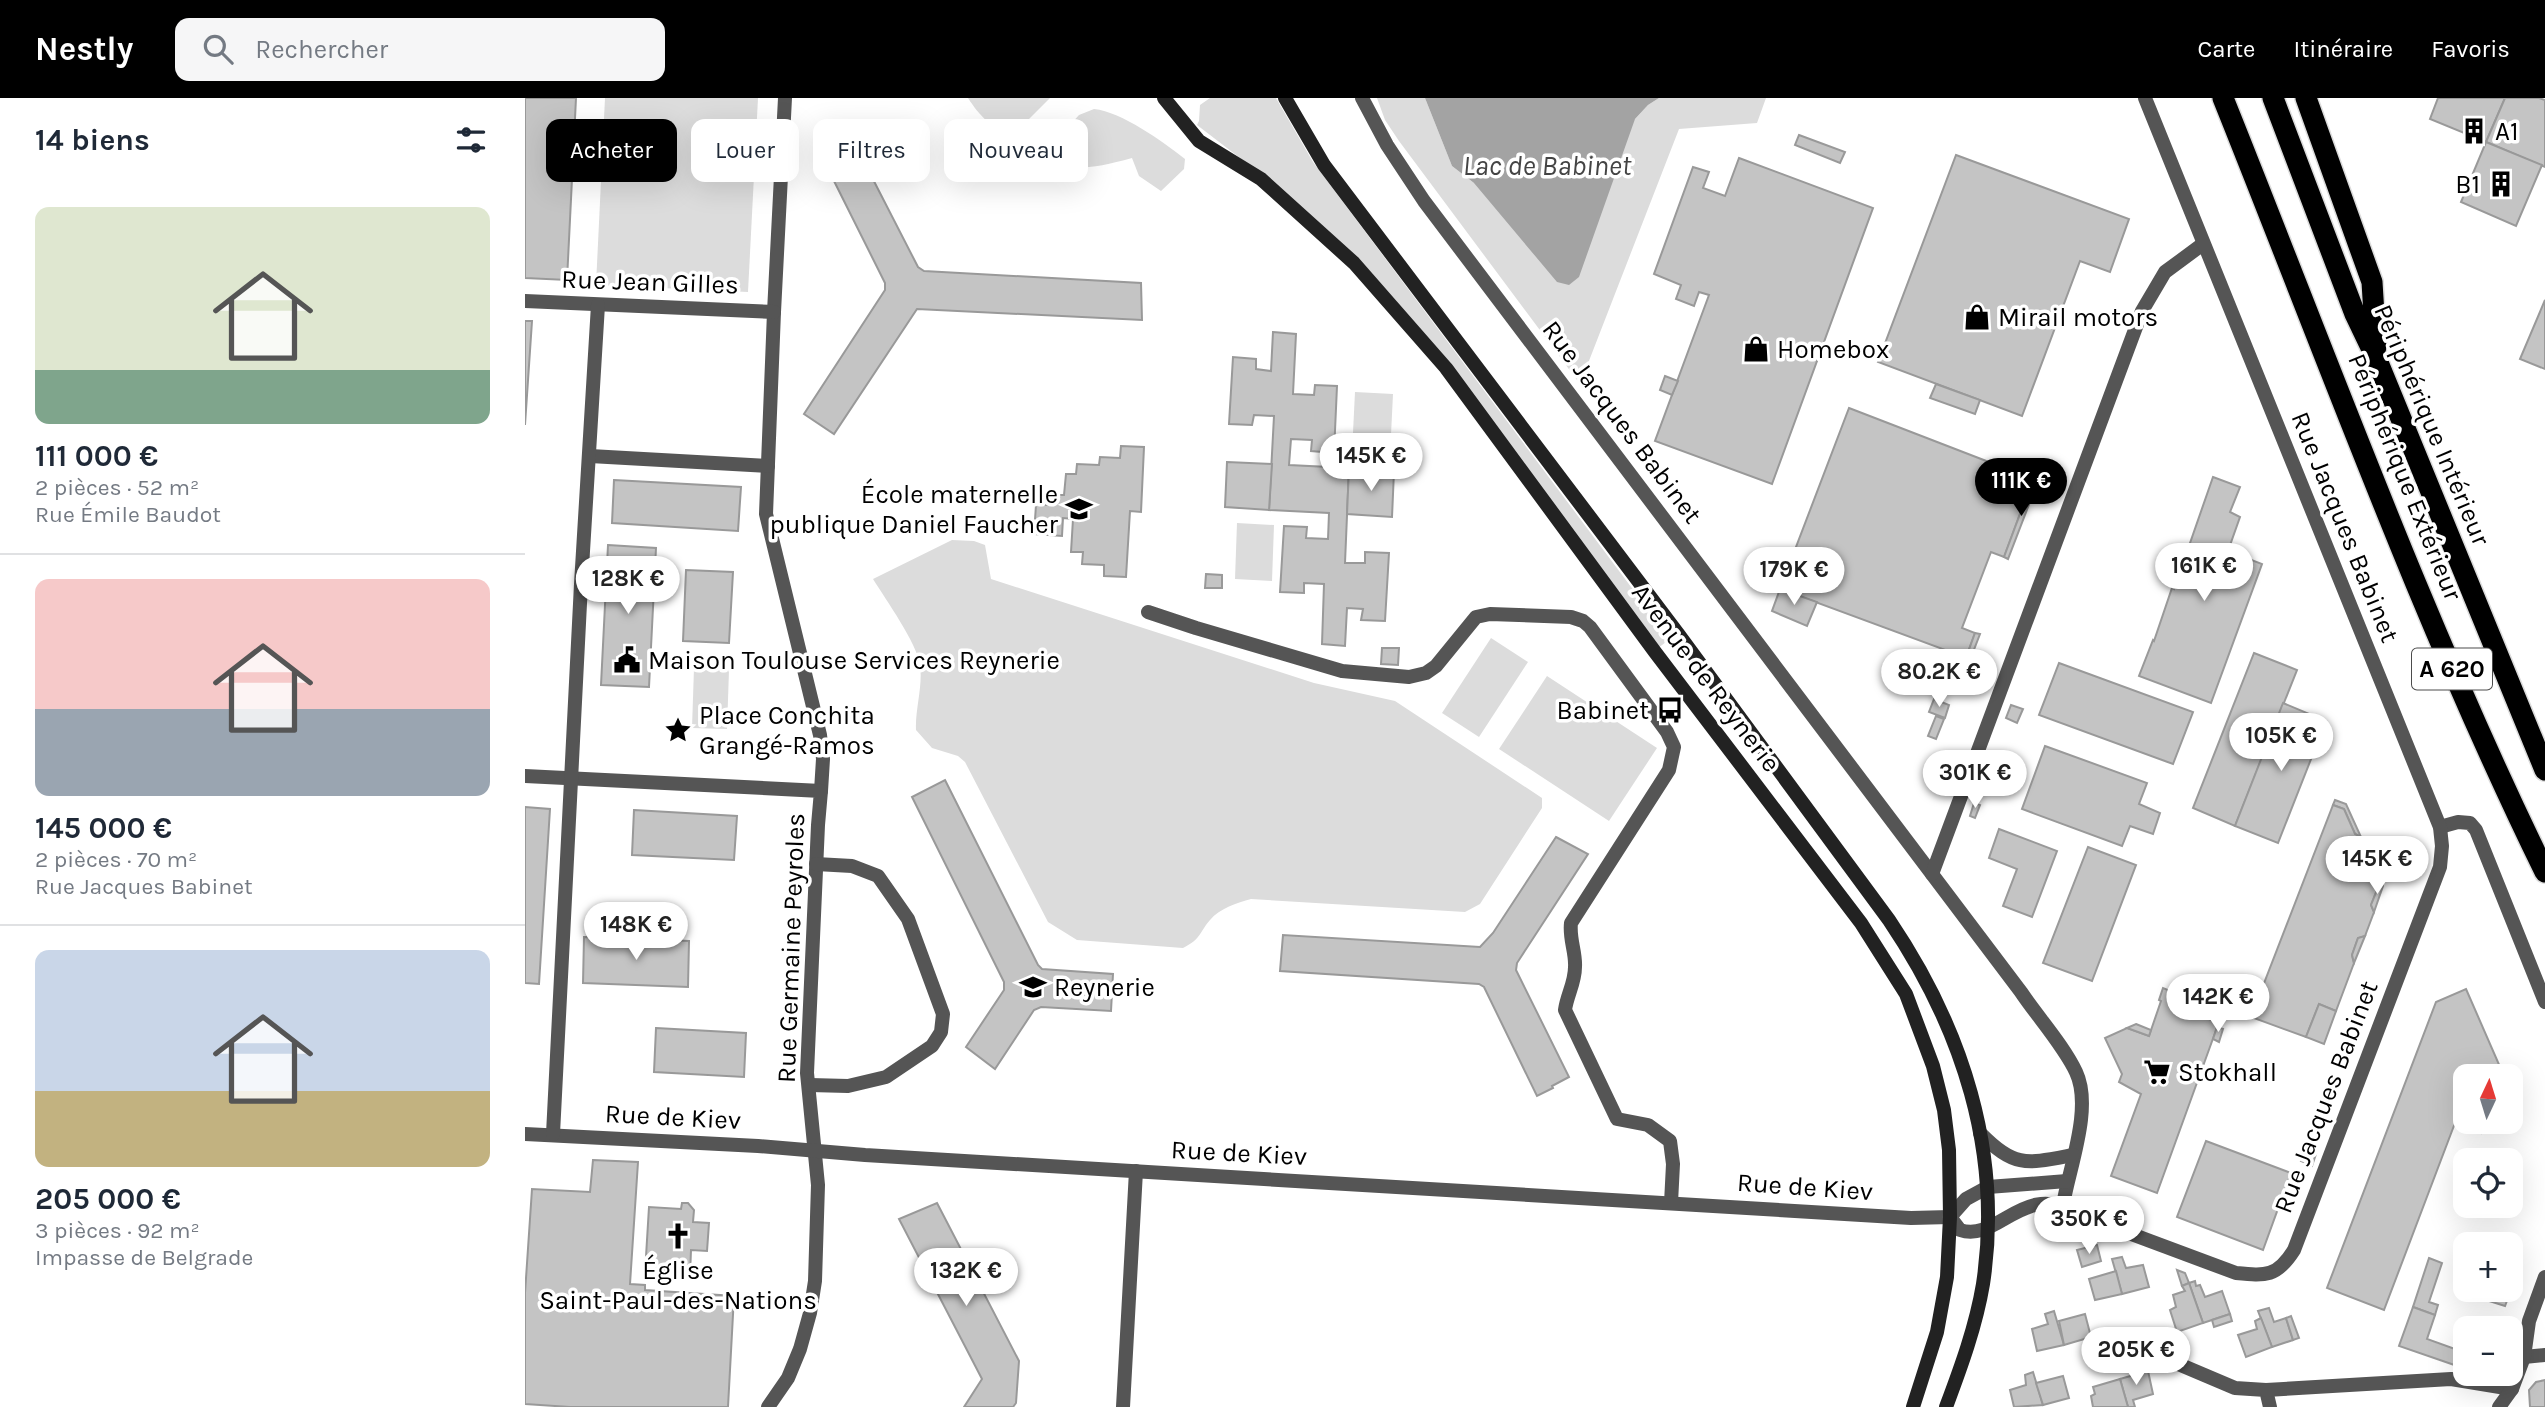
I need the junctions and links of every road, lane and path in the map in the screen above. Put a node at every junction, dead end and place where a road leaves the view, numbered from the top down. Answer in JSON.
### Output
{"nodes":[{"id":1,"x":785,"y":98,"type":"edge"},
{"id":2,"x":1164,"y":98,"type":"edge"},
{"id":3,"x":1286,"y":98,"type":"edge"},
{"id":4,"x":1362,"y":98,"type":"edge"},
{"id":5,"x":2145,"y":98,"type":"edge"},
{"id":6,"x":2223,"y":98,"type":"edge"},
{"id":7,"x":2273,"y":98,"type":"edge"},
{"id":8,"x":2306,"y":98,"type":"edge"},
{"id":9,"x":2203,"y":244,"type":"junction"},
{"id":10,"x":525,"y":301,"type":"edge"},
{"id":11,"x":598,"y":305,"type":"junction"},
{"id":12,"x":773,"y":312,"type":"junction"},
{"id":13,"x":2377,"y":360,"type":"junction"},
{"id":14,"x":590,"y":456,"type":"junction"},
{"id":15,"x":768,"y":466,"type":"junction"},
{"id":16,"x":1148,"y":612,"type":"dead end"},
{"id":17,"x":2545,"y":770,"type":"edge"},
{"id":18,"x":525,"y":776,"type":"edge"},
{"id":19,"x":571,"y":778,"type":"junction"},
{"id":20,"x":821,"y":791,"type":"junction"},
{"id":21,"x":2440,"y":827,"type":"junction"},
{"id":22,"x":816,"y":864,"type":"junction"},
{"id":23,"x":2545,"y":873,"type":"edge"},
{"id":24,"x":1933,"y":874,"type":"junction"},
{"id":25,"x":2545,"y":1002,"type":"edge"},
{"id":26,"x":810,"y":1085,"type":"junction"},
{"id":27,"x":1980,"y":1133,"type":"junction"},
{"id":28,"x":525,"y":1134,"type":"edge"},
{"id":29,"x":553,"y":1134,"type":"junction"},
{"id":30,"x":815,"y":1151,"type":"junction"},
{"id":31,"x":2073,"y":1156,"type":"junction"},
{"id":32,"x":1136,"y":1171,"type":"junction"},
{"id":33,"x":2067,"y":1181,"type":"junction"},
{"id":34,"x":1988,"y":1187,"type":"junction"},
{"id":35,"x":1671,"y":1203,"type":"junction"},
{"id":36,"x":2063,"y":1205,"type":"junction"},
{"id":37,"x":1950,"y":1217,"type":"junction"},
{"id":38,"x":1989,"y":1228,"type":"junction"},
{"id":39,"x":2545,"y":1277,"type":"edge"},
{"id":40,"x":2141,"y":1335,"type":"dead end"},
{"id":41,"x":2545,"y":1355,"type":"edge"},
{"id":42,"x":2524,"y":1357,"type":"junction"},
{"id":43,"x":2512,"y":1389,"type":"junction"},
{"id":44,"x":2266,"y":1390,"type":"junction"},
{"id":45,"x":768,"y":1406,"type":"edge"},
{"id":46,"x":1123,"y":1407,"type":"edge"},
{"id":47,"x":1913,"y":1407,"type":"edge"},
{"id":48,"x":1946,"y":1407,"type":"edge"},
{"id":49,"x":2270,"y":1407,"type":"edge"},
{"id":50,"x":2499,"y":1407,"type":"edge"}],
"edges":[{"from":1,"to":12,"type":"street"},
{"from":2,"to":37,"type":"street","name":"Avenue de Reynerie"},
{"from":3,"to":27,"type":"street","name":"Avenue de Reynerie"},
{"from":4,"to":24,"type":"street","name":"Rue Jacques Babinet"},
{"from":5,"to":9,"type":"street","name":"Rue Jacques Babinet"},
{"from":6,"to":23,"type":"highway","name":"Périphérique Extérieur","number":"A 620"},
{"from":7,"to":13,"type":"highway","name":"Périphérique Intérieur","number":"A 620"},
{"from":8,"to":13,"type":"highway"},
{"from":9,"to":21,"type":"street","name":"Rue Jacques Babinet"},
{"from":9,"to":24,"type":"street"},
{"from":10,"to":11,"type":"street","name":"Rue Jean Gilles"},
{"from":11,"to":12,"type":"street","name":"Rue Jean Gilles"},
{"from":11,"to":14,"type":"street"},
{"from":12,"to":15,"type":"street"},
{"from":13,"to":17,"type":"highway","name":"Périphérique Intérieur","number":"A 620"},
{"from":14,"to":15,"type":"street"},
{"from":14,"to":19,"type":"street"},
{"from":15,"to":20,"type":"street"},
{"from":16,"to":35,"type":"street"},
{"from":18,"to":19,"type":"street","name":"Rue Germaine Peyroles"},
{"from":19,"to":20,"type":"street","name":"Rue Germaine Peyroles"},
{"from":19,"to":29,"type":"street"},
{"from":20,"to":22,"type":"street","name":"Rue Germaine Peyroles"},
{"from":21,"to":25,"type":"street"},
{"from":21,"to":36,"type":"street","name":"Rue Jacques Babinet"},
{"from":22,"to":26,"type":"street","name":"Rue Germaine Peyroles"},
{"from":22,"to":26,"type":"street"},
{"from":24,"to":31,"type":"street","name":"Rue Jacques Babinet"},
{"from":26,"to":30,"type":"street","name":"Rue Germaine Peyroles"},
{"from":27,"to":31,"type":"street"},
{"from":27,"to":34,"type":"street","name":"Avenue de Reynerie"},
{"from":28,"to":29,"type":"street","name":"Rue de Kiev"},
{"from":29,"to":30,"type":"street","name":"Rue de Kiev"},
{"from":30,"to":32,"type":"street","name":"Rue de Kiev"},
{"from":30,"to":45,"type":"street","name":"Rue Germaine Peyroles"},
{"from":31,"to":33,"type":"street","name":"Rue Jacques Babinet"},
{"from":32,"to":35,"type":"street","name":"Rue de Kiev"},
{"from":32,"to":46,"type":"street"},
{"from":33,"to":34,"type":"street"},
{"from":33,"to":36,"type":"street","name":"Rue Jacques Babinet"},
{"from":34,"to":37,"type":"street"},
{"from":34,"to":38,"type":"street","name":"Avenue de Reynerie"},
{"from":35,"to":37,"type":"street","name":"Rue de Kiev"},
{"from":36,"to":38,"type":"street","name":"Rue Jacques Babinet"},
{"from":37,"to":38,"type":"street"},
{"from":37,"to":47,"type":"street","name":"Avenue de Reynerie"},
{"from":38,"to":48,"type":"street","name":"Avenue de Reynerie"},
{"from":39,"to":42,"type":"street"},
{"from":40,"to":44,"type":"street"},
{"from":41,"to":42,"type":"street"},
{"from":42,"to":43,"type":"street"},
{"from":43,"to":44,"type":"street"},
{"from":43,"to":50,"type":"street"},
{"from":44,"to":49,"type":"street"}]}
